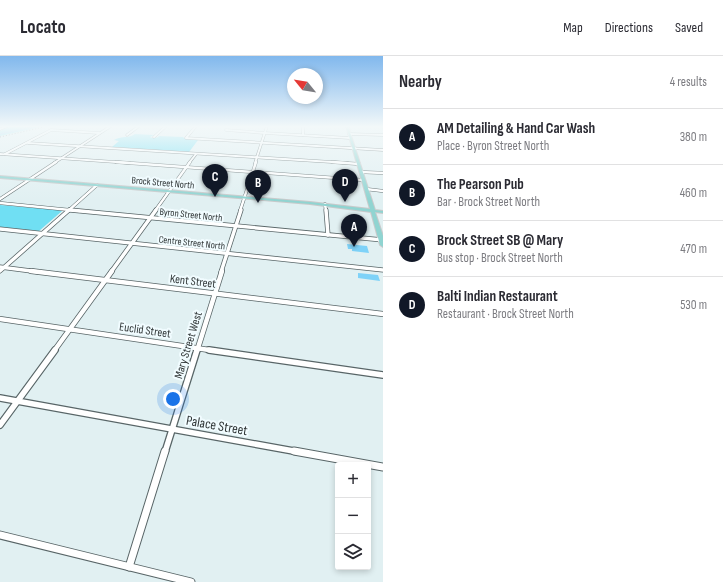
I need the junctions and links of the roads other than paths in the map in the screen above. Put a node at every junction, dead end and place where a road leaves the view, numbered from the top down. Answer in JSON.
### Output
{"nodes":[{"id":1,"x":12,"y":151,"type":"edge"},
{"id":2,"x":73,"y":151,"type":"edge"},
{"id":3,"x":146,"y":151,"type":"edge"},
{"id":4,"x":260,"y":151,"type":"edge"},
{"id":5,"x":355,"y":151,"type":"edge"},
{"id":6,"x":4,"y":154,"type":"junction"},
{"id":7,"x":196,"y":154,"type":"junction"},
{"id":8,"x":0,"y":155,"type":"edge"},
{"id":9,"x":62,"y":158,"type":"junction"},
{"id":10,"x":258,"y":158,"type":"junction"},
{"id":11,"x":358,"y":164,"type":"junction"},
{"id":12,"x":185,"y":167,"type":"junction"},
{"id":13,"x":254,"y":172,"type":"junction"},
{"id":14,"x":361,"y":172,"type":"junction"},
{"id":15,"x":383,"y":173,"type":"edge"},
{"id":16,"x":0,"y":177,"type":"edge"},
{"id":17,"x":29,"y":180,"type":"junction"},
{"id":18,"x":363,"y":180,"type":"junction"},
{"id":19,"x":97,"y":185,"type":"junction"},
{"id":20,"x":366,"y":190,"type":"junction"},
{"id":21,"x":169,"y":191,"type":"junction"},
{"id":22,"x":383,"y":191,"type":"edge"},
{"id":23,"x":245,"y":198,"type":"junction"},
{"id":24,"x":0,"y":199,"type":"edge"},
{"id":25,"x":369,"y":201,"type":"junction"},
{"id":26,"x":0,"y":203,"type":"edge"},
{"id":27,"x":325,"y":204,"type":"junction"},
{"id":28,"x":356,"y":208,"type":"junction"},
{"id":29,"x":69,"y":210,"type":"junction"},
{"id":30,"x":372,"y":211,"type":"junction"},
{"id":31,"x":383,"y":212,"type":"edge"},
{"id":32,"x":150,"y":218,"type":"junction"},
{"id":33,"x":236,"y":226,"type":"junction"},
{"id":34,"x":0,"y":229,"type":"edge"},
{"id":35,"x":42,"y":234,"type":"junction"},
{"id":36,"x":328,"y":235,"type":"junction"},
{"id":37,"x":382,"y":241,"type":"edge"},
{"id":38,"x":132,"y":244,"type":"junction"},
{"id":39,"x":228,"y":254,"type":"junction"},
{"id":40,"x":2,"y":267,"type":"edge"},
{"id":41,"x":383,"y":270,"type":"edge"},
{"id":42,"x":0,"y":271,"type":"edge"},
{"id":43,"x":105,"y":280,"type":"junction"},
{"id":44,"x":215,"y":293,"type":"junction"},
{"id":45,"x":383,"y":314,"type":"edge"},
{"id":46,"x":0,"y":319,"type":"edge"},
{"id":47,"x":69,"y":329,"type":"junction"},
{"id":48,"x":199,"y":348,"type":"junction"},
{"id":49,"x":383,"y":375,"type":"edge"},
{"id":50,"x":0,"y":398,"type":"edge"},
{"id":51,"x":17,"y":401,"type":"junction"},
{"id":52,"x":0,"y":425,"type":"edge"},
{"id":53,"x":172,"y":430,"type":"junction"},
{"id":54,"x":383,"y":467,"type":"edge"},
{"id":55,"x":0,"y":535,"type":"edge"},
{"id":56,"x":128,"y":567,"type":"junction"},
{"id":57,"x":191,"y":582,"type":"edge"}],
"edges":[{"from":1,"to":6,"type":"street"},
{"from":2,"to":9,"type":"street"},
{"from":3,"to":7,"type":"street"},
{"from":4,"to":10,"type":"street","name":"Mary Street West"},
{"from":5,"to":11,"type":"main road"},
{"from":6,"to":8,"type":"street"},
{"from":6,"to":9,"type":"street"},
{"from":7,"to":10,"type":"street"},
{"from":7,"to":12,"type":"street"},
{"from":9,"to":12,"type":"street"},
{"from":9,"to":17,"type":"street"},
{"from":10,"to":11,"type":"street"},
{"from":10,"to":13,"type":"street","name":"Mary Street West"},
{"from":11,"to":14,"type":"main road"},
{"from":12,"to":13,"type":"street"},
{"from":12,"to":21,"type":"street"},
{"from":13,"to":18,"type":"street"},
{"from":13,"to":23,"type":"street","name":"Mary Street West"},
{"from":14,"to":15,"type":"street"},
{"from":14,"to":18,"type":"main road"},
{"from":16,"to":17,"type":"main road","name":"Brock Street North"},
{"from":17,"to":19,"type":"main road","name":"Brock Street North"},
{"from":17,"to":24,"type":"street"},
{"from":18,"to":20,"type":"main road"},
{"from":19,"to":21,"type":"main road","name":"Brock Street North"},
{"from":19,"to":29,"type":"street"},
{"from":20,"to":22,"type":"street"},
{"from":20,"to":25,"type":"main road"},
{"from":21,"to":23,"type":"main road","name":"Brock Street North"},
{"from":21,"to":32,"type":"street"},
{"from":23,"to":27,"type":"main road","name":"Brock Street North"},
{"from":23,"to":33,"type":"street","name":"Mary Street West"},
{"from":25,"to":28,"type":"main road"},
{"from":25,"to":30,"type":"main road"},
{"from":26,"to":29,"type":"street","name":"Byron Street North"},
{"from":27,"to":28,"type":"main road","name":"Brock Street North"},
{"from":27,"to":36,"type":"street"},
{"from":28,"to":30,"type":"main road","name":"Brock Street North"},
{"from":29,"to":32,"type":"street","name":"Byron Street North"},
{"from":29,"to":35,"type":"street"},
{"from":30,"to":31,"type":"main road","name":"Brock Street North"},
{"from":30,"to":37,"type":"main road"},
{"from":32,"to":33,"type":"street","name":"Byron Street North"},
{"from":32,"to":38,"type":"street"},
{"from":33,"to":36,"type":"street","name":"Byron Street North"},
{"from":33,"to":39,"type":"street","name":"Mary Street West"},
{"from":34,"to":35,"type":"street","name":"Centre Street North"},
{"from":35,"to":38,"type":"street","name":"Centre Street North"},
{"from":35,"to":40,"type":"street"},
{"from":36,"to":37,"type":"street","name":"Byron Street North"},
{"from":38,"to":39,"type":"street","name":"Centre Street North"},
{"from":38,"to":43,"type":"street"},
{"from":39,"to":41,"type":"street","name":"Centre Street North"},
{"from":39,"to":44,"type":"street","name":"Mary Street West"},
{"from":40,"to":42,"type":"street"},
{"from":40,"to":43,"type":"street","name":"Kent Street"},
{"from":43,"to":44,"type":"street","name":"Kent Street"},
{"from":43,"to":47,"type":"street"},
{"from":44,"to":45,"type":"street","name":"Kent Street"},
{"from":44,"to":48,"type":"street","name":"Mary Street West"},
{"from":46,"to":47,"type":"street","name":"Euclid Street"},
{"from":47,"to":48,"type":"street","name":"Euclid Street"},
{"from":47,"to":51,"type":"street"},
{"from":48,"to":49,"type":"street","name":"Euclid Street"},
{"from":48,"to":53,"type":"street","name":"Mary Street West"},
{"from":50,"to":51,"type":"street","name":"Palace Street"},
{"from":51,"to":52,"type":"street"},
{"from":51,"to":53,"type":"street","name":"Palace Street"},
{"from":53,"to":54,"type":"street","name":"Palace Street"},
{"from":53,"to":56,"type":"street","name":"Mary Street West"},
{"from":55,"to":56,"type":"street"},
{"from":56,"to":57,"type":"street"}]}
